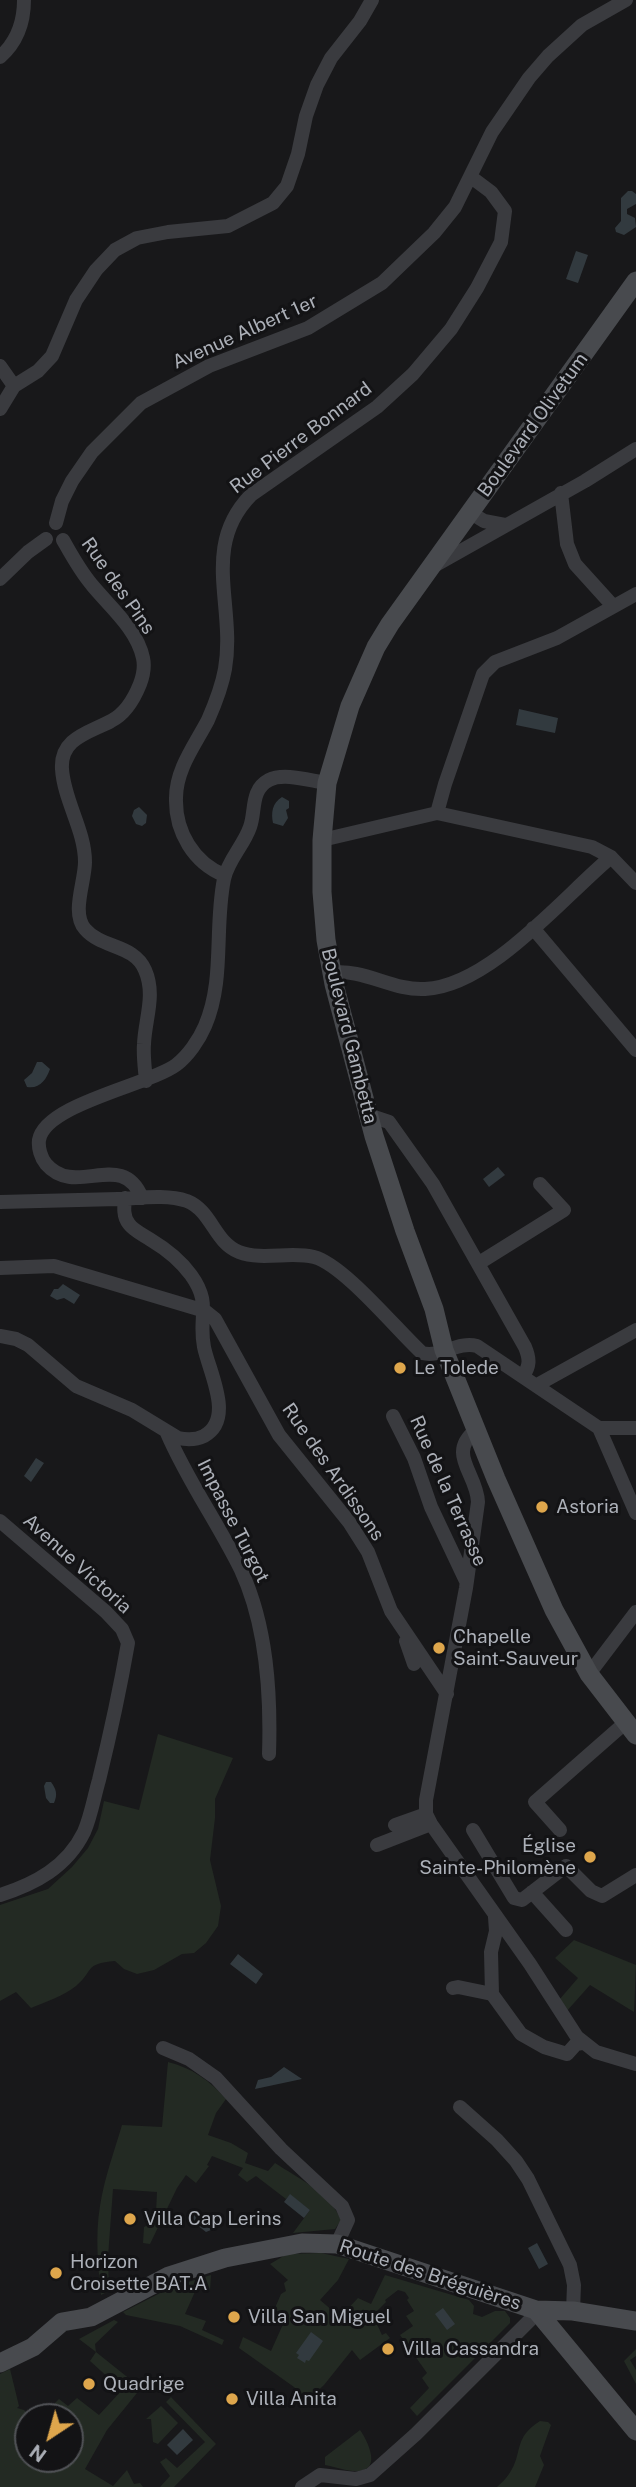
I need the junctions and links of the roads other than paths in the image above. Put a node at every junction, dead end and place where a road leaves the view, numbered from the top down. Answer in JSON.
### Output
{"nodes":[{"id":1,"x":24,"y":0,"type":"edge"},
{"id":2,"x":372,"y":0,"type":"edge"},
{"id":3,"x":626,"y":0,"type":"edge"},
{"id":4,"x":0,"y":57,"type":"edge"},
{"id":5,"x":471,"y":177,"type":"junction"},
{"id":6,"x":636,"y":281,"type":"edge"},
{"id":7,"x":0,"y":366,"type":"edge"},
{"id":8,"x":14,"y":386,"type":"junction"},
{"id":9,"x":0,"y":409,"type":"edge"},
{"id":10,"x":636,"y":449,"type":"edge"},
{"id":11,"x":561,"y":494,"type":"junction"},
{"id":12,"x":471,"y":513,"type":"junction"},
{"id":13,"x":56,"y":523,"type":"junction"},
{"id":14,"x":505,"y":525,"type":"junction"},
{"id":15,"x":46,"y":540,"type":"junction"},
{"id":16,"x":62,"y":540,"type":"junction"},
{"id":17,"x":430,"y":568,"type":"junction"},
{"id":18,"x":0,"y":579,"type":"edge"},
{"id":19,"x":636,"y":594,"type":"edge"},
{"id":20,"x":613,"y":606,"type":"junction"},
{"id":21,"x":327,"y":783,"type":"junction"},
{"id":22,"x":437,"y":813,"type":"junction"},
{"id":23,"x":321,"y":840,"type":"junction"},
{"id":24,"x":611,"y":857,"type":"junction"},
{"id":25,"x":225,"y":875,"type":"junction"},
{"id":26,"x":636,"y":883,"type":"edge"},
{"id":27,"x":533,"y":928,"type":"junction"},
{"id":28,"x":331,"y":973,"type":"junction"},
{"id":29,"x":636,"y":1049,"type":"edge"},
{"id":30,"x":146,"y":1081,"type":"junction"},
{"id":31,"x":368,"y":1115,"type":"junction"},
{"id":32,"x":540,"y":1184,"type":"dead end"},
{"id":33,"x":125,"y":1198,"type":"junction"},
{"id":34,"x":142,"y":1198,"type":"junction"},
{"id":35,"x":0,"y":1202,"type":"edge"},
{"id":36,"x":479,"y":1263,"type":"junction"},
{"id":37,"x":0,"y":1268,"type":"edge"},
{"id":38,"x":205,"y":1311,"type":"junction"},
{"id":39,"x":636,"y":1330,"type":"edge"},
{"id":40,"x":0,"y":1336,"type":"edge"},
{"id":41,"x":444,"y":1350,"type":"junction"},
{"id":42,"x":523,"y":1376,"type":"junction"},
{"id":43,"x":537,"y":1385,"type":"junction"},
{"id":44,"x":393,"y":1416,"type":"dead end"},
{"id":45,"x":474,"y":1423,"type":"junction"},
{"id":46,"x":598,"y":1428,"type":"junction"},
{"id":47,"x":636,"y":1428,"type":"edge"},
{"id":48,"x":167,"y":1433,"type":"junction"},
{"id":49,"x":636,"y":1513,"type":"edge"},
{"id":50,"x":0,"y":1521,"type":"edge"},
{"id":51,"x":467,"y":1582,"type":"junction"},
{"id":52,"x":636,"y":1612,"type":"edge"},
{"id":53,"x":401,"y":1626,"type":"junction"},
{"id":54,"x":414,"y":1664,"type":"dead end"},
{"id":55,"x":589,"y":1674,"type":"junction"},
{"id":56,"x":447,"y":1693,"type":"junction"},
{"id":57,"x":631,"y":1729,"type":"edge"},
{"id":58,"x":269,"y":1754,"type":"dead end"},
{"id":59,"x":428,"y":1819,"type":"junction"},
{"id":60,"x":395,"y":1825,"type":"dead end"},
{"id":61,"x":473,"y":1830,"type":"dead end"},
{"id":62,"x":560,"y":1830,"type":"dead end"},
{"id":63,"x":377,"y":1845,"type":"dead end"},
{"id":64,"x":634,"y":1880,"type":"edge"},
{"id":65,"x":0,"y":1895,"type":"edge"},
{"id":66,"x":527,"y":1896,"type":"junction"},
{"id":67,"x":495,"y":1915,"type":"junction"},
{"id":68,"x":566,"y":1930,"type":"dead end"},
{"id":69,"x":453,"y":1989,"type":"dead end"},
{"id":70,"x":492,"y":1994,"type":"junction"},
{"id":71,"x":582,"y":2043,"type":"junction"},
{"id":72,"x":163,"y":2048,"type":"dead end"},
{"id":73,"x":636,"y":2064,"type":"edge"},
{"id":74,"x":460,"y":2107,"type":"dead end"},
{"id":75,"x":337,"y":2244,"type":"junction"},
{"id":76,"x":536,"y":2309,"type":"junction"},
{"id":77,"x":573,"y":2311,"type":"junction"},
{"id":78,"x":636,"y":2321,"type":"edge"},
{"id":79,"x":0,"y":2363,"type":"edge"},
{"id":80,"x":636,"y":2431,"type":"edge"},
{"id":81,"x":359,"y":2482,"type":"edge"},
{"id":82,"x":302,"y":2487,"type":"edge"}],
"edges":[{"from":1,"to":4,"type":"street"},
{"from":2,"to":8,"type":"street"},
{"from":3,"to":5,"type":"street","name":"Avenue Albert 1er"},
{"from":5,"to":13,"type":"street","name":"Avenue Albert 1er"},
{"from":5,"to":25,"type":"street","name":"Rue Pierre Bonnard"},
{"from":6,"to":12,"type":"main road","name":"Boulevard Olivetum"},
{"from":7,"to":8,"type":"street"},
{"from":8,"to":9,"type":"street"},
{"from":10,"to":11,"type":"street"},
{"from":11,"to":14,"type":"street"},
{"from":11,"to":20,"type":"street"},
{"from":12,"to":14,"type":"street"},
{"from":12,"to":17,"type":"main road","name":"Boulevard Olivetum"},
{"from":13,"to":15,"type":"street"},
{"from":13,"to":16,"type":"street"},
{"from":14,"to":17,"type":"street"},
{"from":15,"to":16,"type":"street"},
{"from":15,"to":18,"type":"street"},
{"from":16,"to":30,"type":"street","name":"Rue des Pins"},
{"from":17,"to":21,"type":"main road","name":"Boulevard Gambetta"},
{"from":19,"to":20,"type":"street"},
{"from":20,"to":22,"type":"street"},
{"from":21,"to":23,"type":"main road","name":"Boulevard Gambetta"},
{"from":21,"to":25,"type":"street"},
{"from":22,"to":23,"type":"street"},
{"from":22,"to":24,"type":"street"},
{"from":23,"to":28,"type":"main road","name":"Boulevard Gambetta"},
{"from":24,"to":26,"type":"street"},
{"from":24,"to":27,"type":"street"},
{"from":25,"to":30,"type":"street"},
{"from":27,"to":28,"type":"street"},
{"from":27,"to":29,"type":"street"},
{"from":28,"to":31,"type":"main road","name":"Boulevard Gambetta"},
{"from":30,"to":34,"type":"street"},
{"from":31,"to":36,"type":"street"},
{"from":31,"to":41,"type":"main road","name":"Boulevard Gambetta"},
{"from":32,"to":36,"type":"street"},
{"from":33,"to":34,"type":"street"},
{"from":33,"to":35,"type":"street"},
{"from":33,"to":38,"type":"street"},
{"from":34,"to":41,"type":"street"},
{"from":36,"to":42,"type":"street"},
{"from":37,"to":38,"type":"street"},
{"from":38,"to":48,"type":"street"},
{"from":38,"to":53,"type":"street","name":"Rue des Ardissons"},
{"from":39,"to":43,"type":"street"},
{"from":40,"to":48,"type":"street"},
{"from":41,"to":42,"type":"street"},
{"from":41,"to":45,"type":"main road","name":"Boulevard Gambetta"},
{"from":42,"to":43,"type":"street"},
{"from":43,"to":46,"type":"street"},
{"from":44,"to":51,"type":"street","name":"Rue de la Terrasse"},
{"from":45,"to":51,"type":"street"},
{"from":45,"to":55,"type":"main road","name":"Boulevard Gambetta"},
{"from":46,"to":47,"type":"street"},
{"from":46,"to":49,"type":"street"},
{"from":48,"to":58,"type":"street","name":"Impasse Turgot"},
{"from":50,"to":65,"type":"street","name":"Avenue Victoria"},
{"from":51,"to":56,"type":"street"},
{"from":52,"to":55,"type":"street"},
{"from":53,"to":54,"type":"street"},
{"from":53,"to":56,"type":"street","name":"Rue des Ardissons"},
{"from":55,"to":57,"type":"main road","name":"Boulevard Gambetta"},
{"from":56,"to":59,"type":"street"},
{"from":57,"to":62,"type":"street"},
{"from":59,"to":60,"type":"street"},
{"from":59,"to":63,"type":"street"},
{"from":59,"to":67,"type":"street"},
{"from":61,"to":66,"type":"street"},
{"from":64,"to":66,"type":"street"},
{"from":66,"to":68,"type":"street"},
{"from":67,"to":70,"type":"street"},
{"from":67,"to":71,"type":"street"},
{"from":69,"to":70,"type":"street"},
{"from":70,"to":71,"type":"street"},
{"from":71,"to":73,"type":"street"},
{"from":72,"to":75,"type":"street"},
{"from":74,"to":77,"type":"street"},
{"from":75,"to":76,"type":"main road","name":"Route des Bréguières"},
{"from":75,"to":79,"type":"main road","name":"Route des Bréguières"},
{"from":76,"to":77,"type":"main road","name":"Route des Bréguières"},
{"from":76,"to":80,"type":"main road"},
{"from":76,"to":81,"type":"street"},
{"from":77,"to":78,"type":"main road","name":"Route des Bréguières"},
{"from":81,"to":82,"type":"street"}]}
